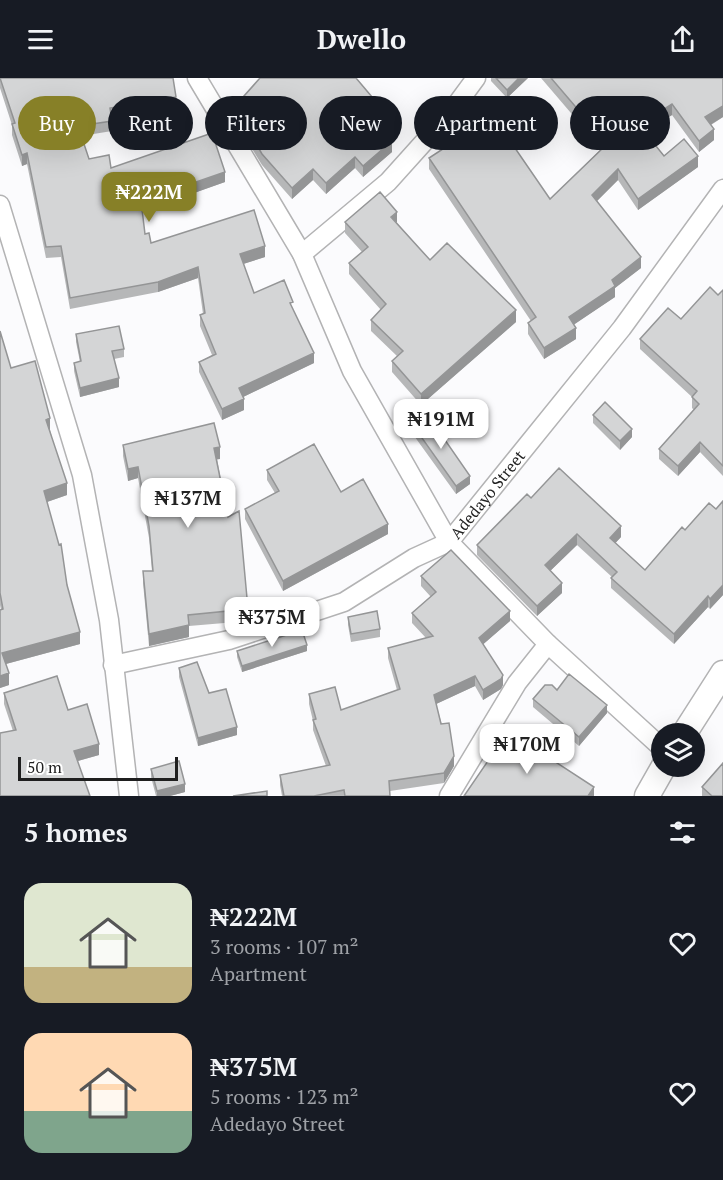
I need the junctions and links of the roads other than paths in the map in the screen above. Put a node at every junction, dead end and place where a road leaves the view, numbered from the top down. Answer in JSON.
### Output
{"nodes":[{"id":1,"x":197,"y":78,"type":"edge"},
{"id":2,"x":476,"y":78,"type":"edge"},
{"id":3,"x":723,"y":189,"type":"edge"},
{"id":4,"x":0,"y":205,"type":"edge"},
{"id":5,"x":302,"y":254,"type":"junction"},
{"id":6,"x":449,"y":542,"type":"junction"},
{"id":7,"x":548,"y":644,"type":"junction"},
{"id":8,"x":113,"y":665,"type":"junction"},
{"id":9,"x":723,"y":673,"type":"edge"},
{"id":10,"x":691,"y":723,"type":"edge"},
{"id":11,"x":651,"y":738,"type":"edge"},
{"id":12,"x":657,"y":777,"type":"edge"},
{"id":13,"x":129,"y":796,"type":"edge"},
{"id":14,"x":449,"y":796,"type":"edge"},
{"id":15,"x":647,"y":796,"type":"edge"}],
"edges":[{"from":1,"to":5,"type":"street"},
{"from":2,"to":5,"type":"street"},
{"from":3,"to":6,"type":"street","name":"Adedayo Street"},
{"from":4,"to":8,"type":"street"},
{"from":5,"to":6,"type":"street"},
{"from":6,"to":7,"type":"street"},
{"from":6,"to":8,"type":"street","name":"Adedayo Street"},
{"from":7,"to":11,"type":"street"},
{"from":7,"to":14,"type":"street"},
{"from":8,"to":13,"type":"street"},
{"from":9,"to":10,"type":"main road"},
{"from":12,"to":15,"type":"main road"}]}
